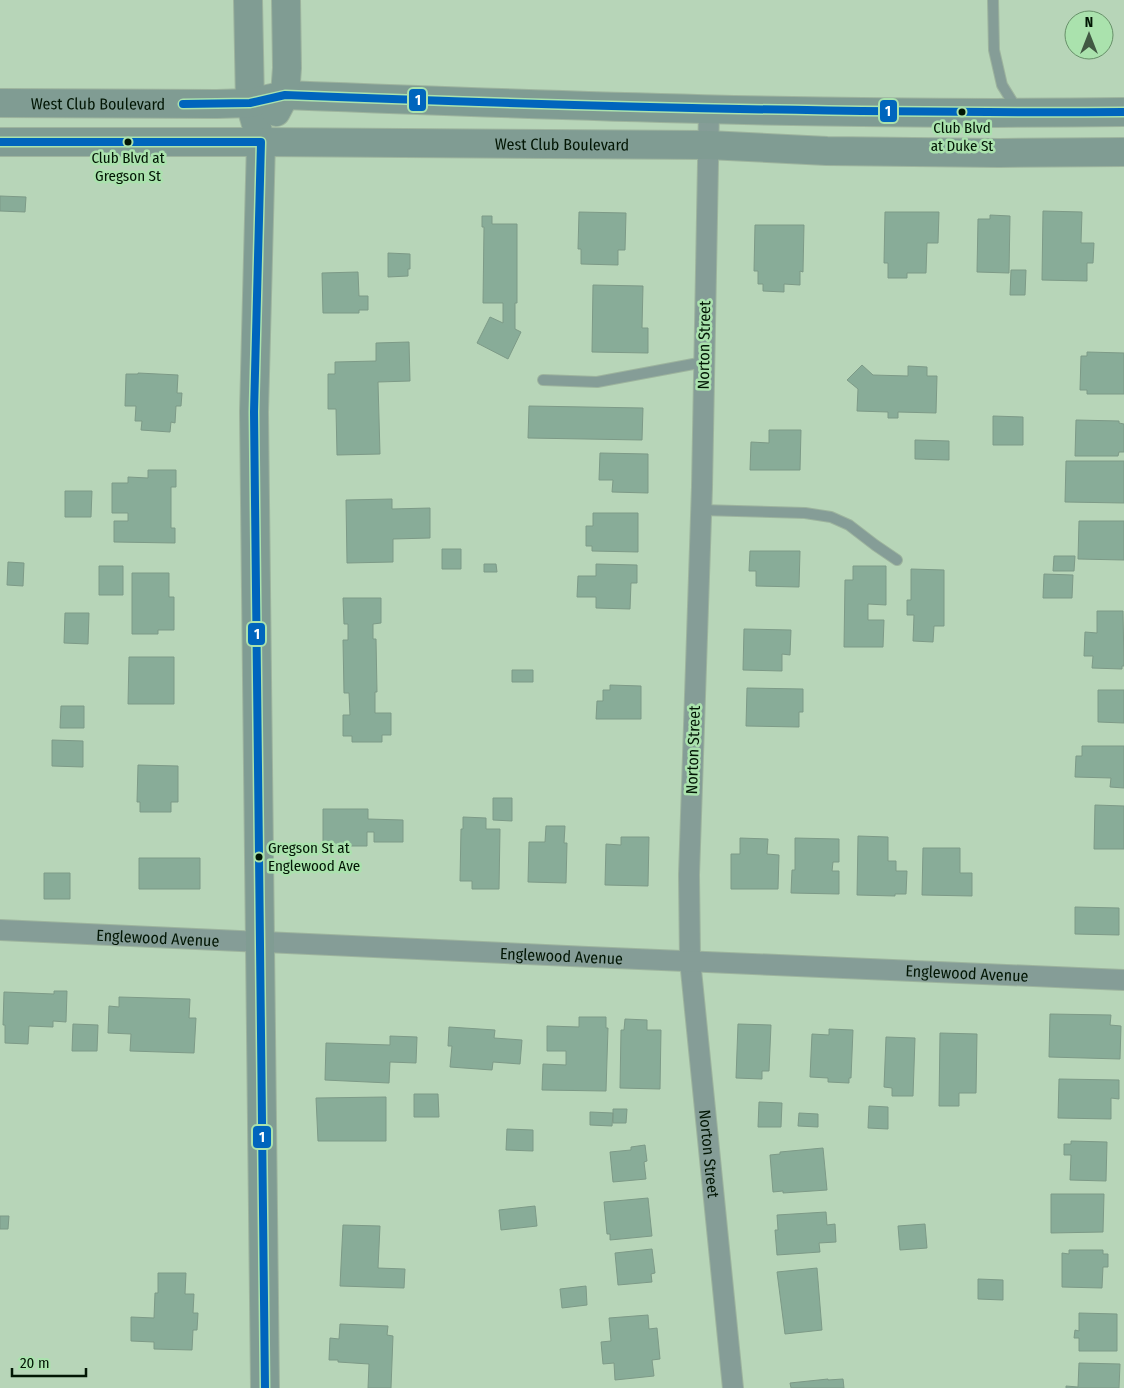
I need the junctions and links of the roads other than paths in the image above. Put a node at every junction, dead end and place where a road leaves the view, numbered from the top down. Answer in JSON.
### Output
{"nodes":[{"id":1,"x":248,"y":0,"type":"edge"},
{"id":2,"x":286,"y":0,"type":"edge"},
{"id":3,"x":993,"y":0,"type":"edge"},
{"id":4,"x":285,"y":96,"type":"junction"},
{"id":5,"x":0,"y":103,"type":"edge"},
{"id":6,"x":250,"y":103,"type":"junction"},
{"id":7,"x":709,"y":109,"type":"junction"},
{"id":8,"x":1124,"y":112,"type":"edge"},
{"id":9,"x":1020,"y":114,"type":"junction"},
{"id":10,"x":0,"y":142,"type":"edge"},
{"id":11,"x":261,"y":142,"type":"junction"},
{"id":12,"x":708,"y":145,"type":"junction"},
{"id":13,"x":1124,"y":152,"type":"edge"},
{"id":14,"x":704,"y":362,"type":"junction"},
{"id":15,"x":543,"y":380,"type":"dead end"},
{"id":16,"x":701,"y":510,"type":"junction"},
{"id":17,"x":898,"y":560,"type":"dead end"},
{"id":18,"x":0,"y":930,"type":"edge"},
{"id":19,"x":260,"y":943,"type":"junction"},
{"id":20,"x":690,"y":960,"type":"junction"},
{"id":21,"x":1124,"y":980,"type":"edge"},
{"id":22,"x":265,"y":1388,"type":"edge"},
{"id":23,"x":734,"y":1388,"type":"edge"}],
"edges":[{"from":1,"to":6,"type":"main road"},
{"from":2,"to":4,"type":"main road"},
{"from":3,"to":9,"type":"lane"},
{"from":4,"to":6,"type":"main road","name":"West Club Boulevard"},
{"from":4,"to":7,"type":"main road","name":"West Club Boulevard"},
{"from":4,"to":11,"type":"main road"},
{"from":5,"to":6,"type":"main road","name":"West Club Boulevard"},
{"from":6,"to":11,"type":"main road"},
{"from":7,"to":9,"type":"main road","name":"West Club Boulevard"},
{"from":7,"to":12,"type":"street","name":"Norton Street"},
{"from":8,"to":9,"type":"main road","name":"West Club Boulevard"},
{"from":10,"to":11,"type":"main road","name":"West Club Boulevard"},
{"from":11,"to":12,"type":"main road","name":"West Club Boulevard"},
{"from":11,"to":19,"type":"main road"},
{"from":12,"to":13,"type":"main road","name":"West Club Boulevard"},
{"from":12,"to":14,"type":"street","name":"Norton Street"},
{"from":14,"to":15,"type":"lane"},
{"from":14,"to":16,"type":"street","name":"Norton Street"},
{"from":16,"to":17,"type":"lane"},
{"from":16,"to":20,"type":"street","name":"Norton Street"},
{"from":18,"to":19,"type":"street","name":"Englewood Avenue"},
{"from":19,"to":20,"type":"street","name":"Englewood Avenue"},
{"from":19,"to":22,"type":"main road"},
{"from":20,"to":21,"type":"street","name":"Englewood Avenue"},
{"from":20,"to":23,"type":"street","name":"Norton Street"}]}
